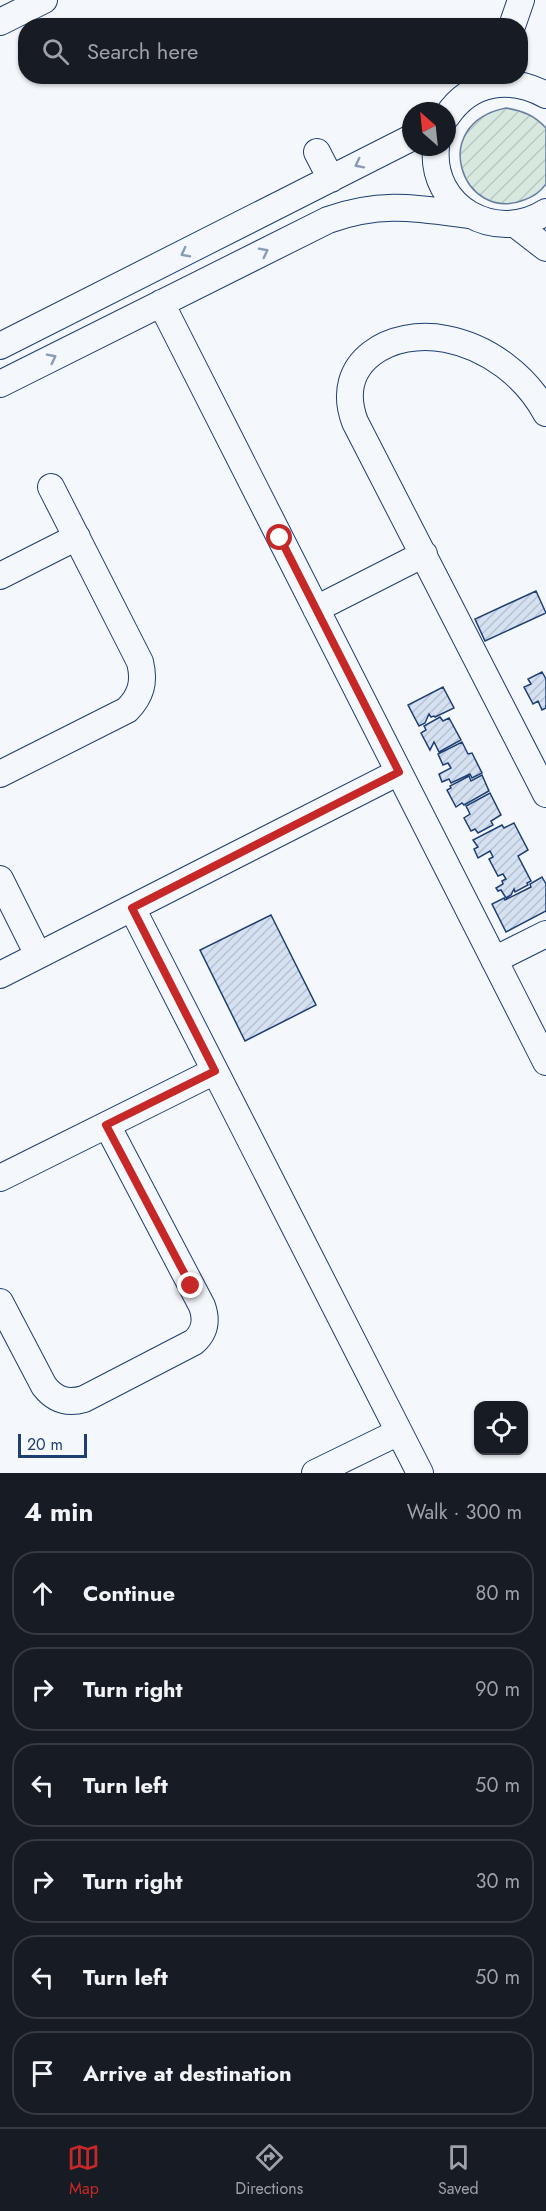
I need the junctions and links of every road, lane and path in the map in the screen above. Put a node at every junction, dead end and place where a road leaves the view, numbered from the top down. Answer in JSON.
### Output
{"nodes":[{"id":1,"x":44,"y":0,"type":"edge"},
{"id":2,"x":521,"y":0,"type":"edge"},
{"id":3,"x":515,"y":18,"type":"edge"},
{"id":4,"x":0,"y":22,"type":"edge"},
{"id":5,"x":482,"y":84,"type":"edge"},
{"id":6,"x":519,"y":84,"type":"edge"},
{"id":7,"x":546,"y":95,"type":"edge"},
{"id":8,"x":456,"y":104,"type":"edge"},
{"id":9,"x":402,"y":142,"type":"edge"},
{"id":10,"x":317,"y":152,"type":"dead end"},
{"id":11,"x":437,"y":156,"type":"edge"},
{"id":12,"x":331,"y":178,"type":"junction"},
{"id":13,"x":546,"y":212,"type":"edge"},
{"id":14,"x":470,"y":215,"type":"junction"},
{"id":15,"x":515,"y":224,"type":"junction"},
{"id":16,"x":218,"y":236,"type":"junction"},
{"id":17,"x":546,"y":248,"type":"edge"},
{"id":18,"x":234,"y":267,"type":"junction"},
{"id":19,"x":161,"y":303,"type":"junction"},
{"id":20,"x":0,"y":346,"type":"edge"},
{"id":21,"x":0,"y":384,"type":"edge"},
{"id":22,"x":546,"y":413,"type":"edge"},
{"id":23,"x":51,"y":487,"type":"dead end"},
{"id":24,"x":76,"y":537,"type":"junction"},
{"id":25,"x":424,"y":554,"type":"junction"},
{"id":26,"x":0,"y":576,"type":"edge"},
{"id":27,"x":316,"y":609,"type":"junction"},
{"id":28,"x":399,"y":772,"type":"junction"},
{"id":29,"x":0,"y":774,"type":"edge"},
{"id":30,"x":546,"y":794,"type":"edge"},
{"id":31,"x":0,"y":879,"type":"edge"},
{"id":32,"x":132,"y":908,"type":"junction"},
{"id":33,"x":546,"y":934,"type":"edge"},
{"id":34,"x":38,"y":955,"type":"junction"},
{"id":35,"x":494,"y":960,"type":"junction"},
{"id":36,"x":0,"y":975,"type":"edge"},
{"id":37,"x":546,"y":1062,"type":"edge"},
{"id":38,"x":215,"y":1071,"type":"junction"},
{"id":39,"x":106,"y":1125,"type":"junction"},
{"id":40,"x":0,"y":1178,"type":"edge"},
{"id":41,"x":0,"y":1302,"type":"edge"},
{"id":42,"x":399,"y":1432,"type":"junction"},
{"id":43,"x":315,"y":1473,"type":"edge"},
{"id":44,"x":420,"y":1473,"type":"edge"}],
"edges":[{"from":1,"to":4,"type":"street"},
{"from":2,"to":3,"type":"street"},
{"from":5,"to":8,"type":"street"},
{"from":6,"to":7,"type":"street"},
{"from":9,"to":12,"type":"street","one_way":true},
{"from":10,"to":12,"type":"street"},
{"from":11,"to":14,"type":"street"},
{"from":12,"to":16,"type":"street"},
{"from":13,"to":15,"type":"street"},
{"from":14,"to":15,"type":"street"},
{"from":18,"to":14,"type":"street","one_way":true},
{"from":15,"to":17,"type":"street"},
{"from":16,"to":18,"type":"street"},
{"from":16,"to":20,"type":"street","one_way":true},
{"from":18,"to":19,"type":"street"},
{"from":21,"to":19,"type":"street","one_way":true},
{"from":19,"to":27,"type":"street"},
{"from":22,"to":25,"type":"street"},
{"from":23,"to":24,"type":"street"},
{"from":24,"to":26,"type":"street"},
{"from":24,"to":29,"type":"street"},
{"from":25,"to":27,"type":"street"},
{"from":25,"to":30,"type":"street"},
{"from":27,"to":28,"type":"street"},
{"from":28,"to":32,"type":"street"},
{"from":28,"to":35,"type":"street"},
{"from":31,"to":34,"type":"street"},
{"from":32,"to":34,"type":"street"},
{"from":32,"to":38,"type":"street"},
{"from":33,"to":35,"type":"street"},
{"from":34,"to":36,"type":"street"},
{"from":35,"to":37,"type":"street"},
{"from":38,"to":39,"type":"street"},
{"from":38,"to":42,"type":"street"},
{"from":39,"to":40,"type":"street"},
{"from":39,"to":41,"type":"street"},
{"from":42,"to":43,"type":"street"},
{"from":42,"to":44,"type":"street"}]}
